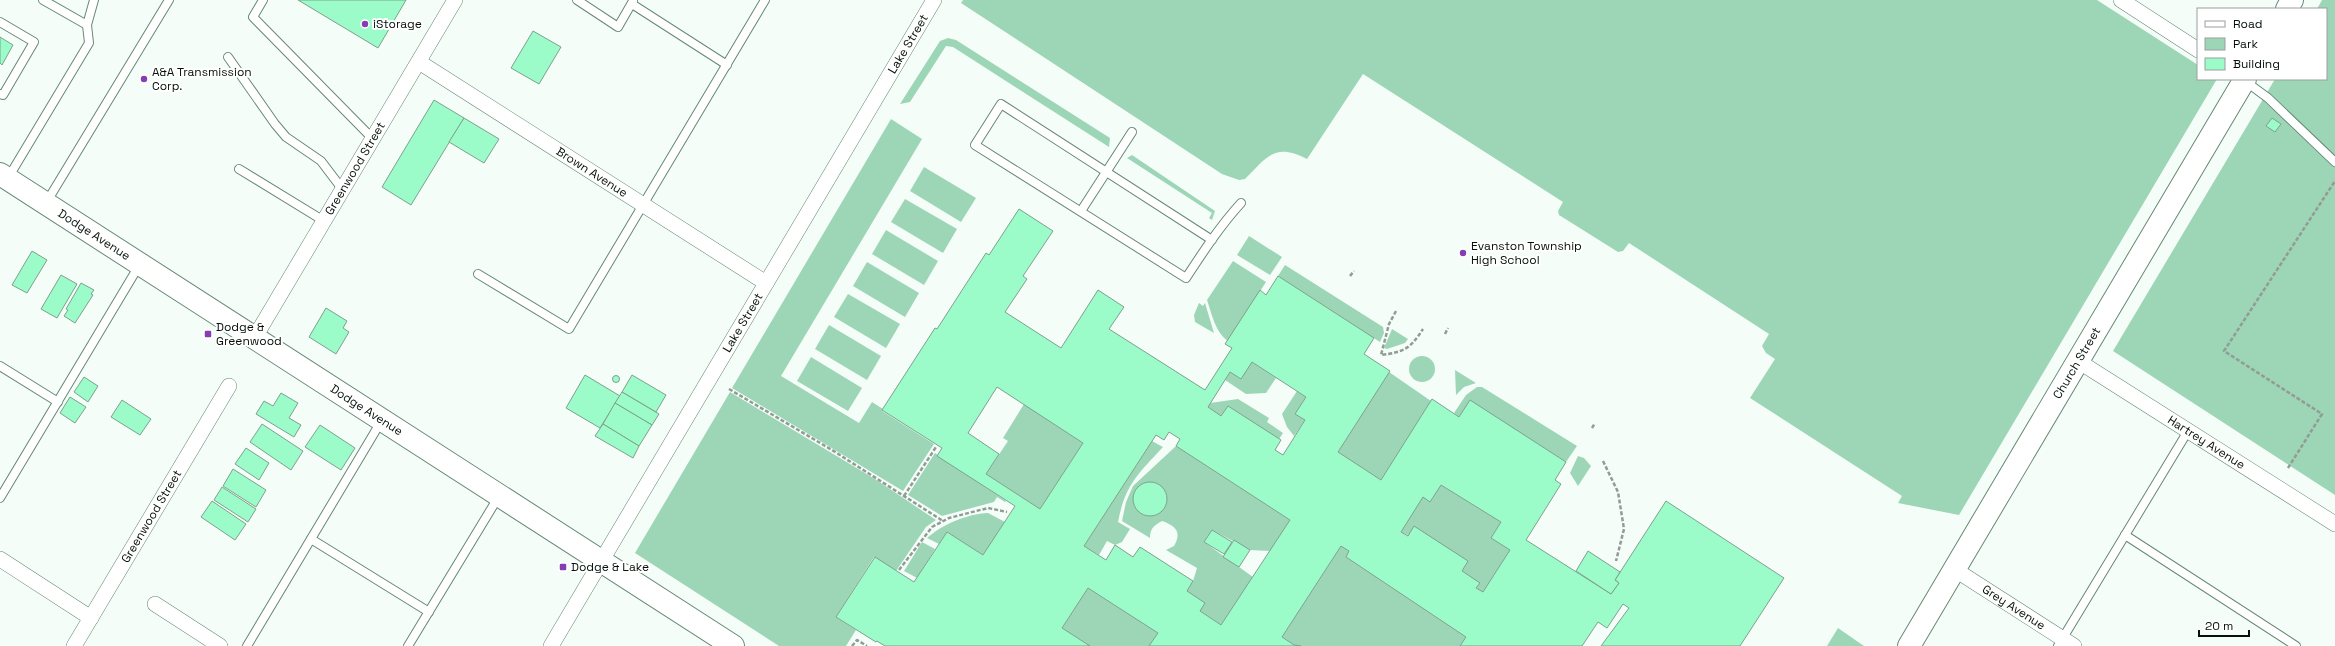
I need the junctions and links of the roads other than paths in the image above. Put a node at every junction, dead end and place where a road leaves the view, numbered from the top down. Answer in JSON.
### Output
{"nodes":[{"id":1,"x":43,"y":0,"type":"edge"},
{"id":2,"x":94,"y":0,"type":"edge"},
{"id":3,"x":169,"y":0,"type":"edge"},
{"id":4,"x":263,"y":0,"type":"edge"},
{"id":5,"x":455,"y":0,"type":"edge"},
{"id":6,"x":576,"y":0,"type":"edge"},
{"id":7,"x":765,"y":0,"type":"edge"},
{"id":8,"x":2121,"y":0,"type":"edge"},
{"id":9,"x":931,"y":1,"type":"edge"},
{"id":10,"x":633,"y":2,"type":"edge"},
{"id":11,"x":0,"y":22,"type":"edge"},
{"id":12,"x":87,"y":25,"type":"junction"},
{"id":13,"x":2197,"y":49,"type":"edge"},
{"id":14,"x":228,"y":57,"type":"dead end"},
{"id":15,"x":418,"y":62,"type":"junction"},
{"id":16,"x":726,"y":65,"type":"junction"},
{"id":17,"x":2243,"y":80,"type":"edge"},
{"id":18,"x":2245,"y":80,"type":"edge"},
{"id":19,"x":1,"y":94,"type":"edge"},
{"id":20,"x":1132,"y":132,"type":"dead end"},
{"id":21,"x":373,"y":139,"type":"junction"},
{"id":22,"x":2335,"y":162,"type":"edge"},
{"id":23,"x":239,"y":169,"type":"dead end"},
{"id":24,"x":1106,"y":171,"type":"junction"},
{"id":25,"x":4,"y":177,"type":"edge"},
{"id":26,"x":342,"y":190,"type":"junction"},
{"id":27,"x":1241,"y":202,"type":"dead end"},
{"id":28,"x":46,"y":204,"type":"junction"},
{"id":29,"x":643,"y":205,"type":"junction"},
{"id":30,"x":1080,"y":211,"type":"junction"},
{"id":31,"x":324,"y":221,"type":"junction"},
{"id":32,"x":1212,"y":240,"type":"junction"},
{"id":33,"x":140,"y":264,"type":"junction"},
{"id":34,"x":478,"y":274,"type":"dead end"},
{"id":35,"x":766,"y":283,"type":"junction"},
{"id":36,"x":255,"y":337,"type":"junction"},
{"id":37,"x":2078,"y":361,"type":"junction"},
{"id":38,"x":0,"y":366,"type":"edge"},
{"id":39,"x":229,"y":386,"type":"dead end"},
{"id":40,"x":58,"y":402,"type":"junction"},
{"id":41,"x":382,"y":419,"type":"junction"},
{"id":42,"x":2188,"y":430,"type":"junction"},
{"id":43,"x":499,"y":495,"type":"junction"},
{"id":44,"x":0,"y":498,"type":"edge"},
{"id":45,"x":2335,"y":524,"type":"edge"},
{"id":46,"x":2125,"y":535,"type":"junction"},
{"id":47,"x":311,"y":539,"type":"junction"},
{"id":48,"x":0,"y":559,"type":"edge"},
{"id":49,"x":601,"y":560,"type":"junction"},
{"id":50,"x":1954,"y":569,"type":"junction"},
{"id":51,"x":155,"y":604,"type":"dead end"},
{"id":52,"x":429,"y":612,"type":"junction"},
{"id":53,"x":91,"y":618,"type":"junction"},
{"id":54,"x":2065,"y":644,"type":"edge"},
{"id":55,"x":74,"y":646,"type":"edge"},
{"id":56,"x":220,"y":646,"type":"edge"},
{"id":57,"x":247,"y":646,"type":"edge"},
{"id":58,"x":408,"y":646,"type":"edge"},
{"id":59,"x":551,"y":646,"type":"edge"},
{"id":60,"x":733,"y":646,"type":"edge"},
{"id":61,"x":1908,"y":646,"type":"edge"},
{"id":62,"x":2296,"y":646,"type":"edge"}],
"edges":[{"from":1,"to":12,"type":"lane"},
{"from":2,"to":12,"type":"lane"},
{"from":3,"to":28,"type":"lane"},
{"from":4,"to":21,"type":"lane"},
{"from":5,"to":15,"type":"street","name":"Greenwood Street"},
{"from":6,"to":10,"type":"lane"},
{"from":7,"to":16,"type":"lane"},
{"from":8,"to":13,"type":"street"},
{"from":9,"to":35,"type":"street","name":"Lake Street"},
{"from":10,"to":16,"type":"lane"},
{"from":11,"to":19,"type":"lane"},
{"from":12,"to":25,"type":"lane"},
{"from":14,"to":26,"type":"lane"},
{"from":15,"to":21,"type":"street","name":"Greenwood Street"},
{"from":15,"to":29,"type":"street","name":"Brown Avenue"},
{"from":16,"to":29,"type":"lane"},
{"from":17,"to":37,"type":"main road","name":"Church Street"},
{"from":18,"to":22,"type":"lane"},
{"from":20,"to":24,"type":"lane"},
{"from":21,"to":26,"type":"street","name":"Greenwood Street"},
{"from":23,"to":31,"type":"lane"},
{"from":24,"to":30,"type":"lane"},
{"from":24,"to":30,"type":"lane"},
{"from":24,"to":32,"type":"lane"},
{"from":25,"to":28,"type":"main road","name":"Dodge Avenue"},
{"from":26,"to":31,"type":"street","name":"Greenwood Street"},
{"from":27,"to":32,"type":"lane"},
{"from":28,"to":33,"type":"main road","name":"Dodge Avenue"},
{"from":29,"to":34,"type":"lane"},
{"from":29,"to":35,"type":"street","name":"Brown Avenue"},
{"from":30,"to":32,"type":"lane"},
{"from":31,"to":36,"type":"street","name":"Greenwood Street"},
{"from":33,"to":36,"type":"main road","name":"Dodge Avenue"},
{"from":33,"to":40,"type":"lane"},
{"from":35,"to":49,"type":"street","name":"Lake Street"},
{"from":36,"to":41,"type":"main road","name":"Dodge Avenue"},
{"from":37,"to":42,"type":"street","name":"Hartrey Avenue"},
{"from":37,"to":50,"type":"main road","name":"Church Street"},
{"from":38,"to":40,"type":"lane"},
{"from":39,"to":53,"type":"street","name":"Greenwood Street"},
{"from":40,"to":44,"type":"lane"},
{"from":41,"to":43,"type":"main road","name":"Dodge Avenue"},
{"from":41,"to":47,"type":"lane"},
{"from":42,"to":45,"type":"street","name":"Hartrey Avenue"},
{"from":42,"to":46,"type":"lane"},
{"from":43,"to":49,"type":"main road","name":"Dodge Avenue"},
{"from":43,"to":52,"type":"lane"},
{"from":46,"to":54,"type":"lane"},
{"from":46,"to":62,"type":"lane"},
{"from":47,"to":52,"type":"lane"},
{"from":47,"to":57,"type":"lane"},
{"from":48,"to":53,"type":"street"},
{"from":49,"to":59,"type":"street","name":"Lake Street"},
{"from":49,"to":60,"type":"main road","name":"Dodge Avenue"},
{"from":50,"to":54,"type":"street","name":"Grey Avenue"},
{"from":50,"to":61,"type":"main road","name":"Church Street"},
{"from":51,"to":56,"type":"street"},
{"from":52,"to":58,"type":"lane"},
{"from":53,"to":55,"type":"street","name":"Greenwood Street"}]}
